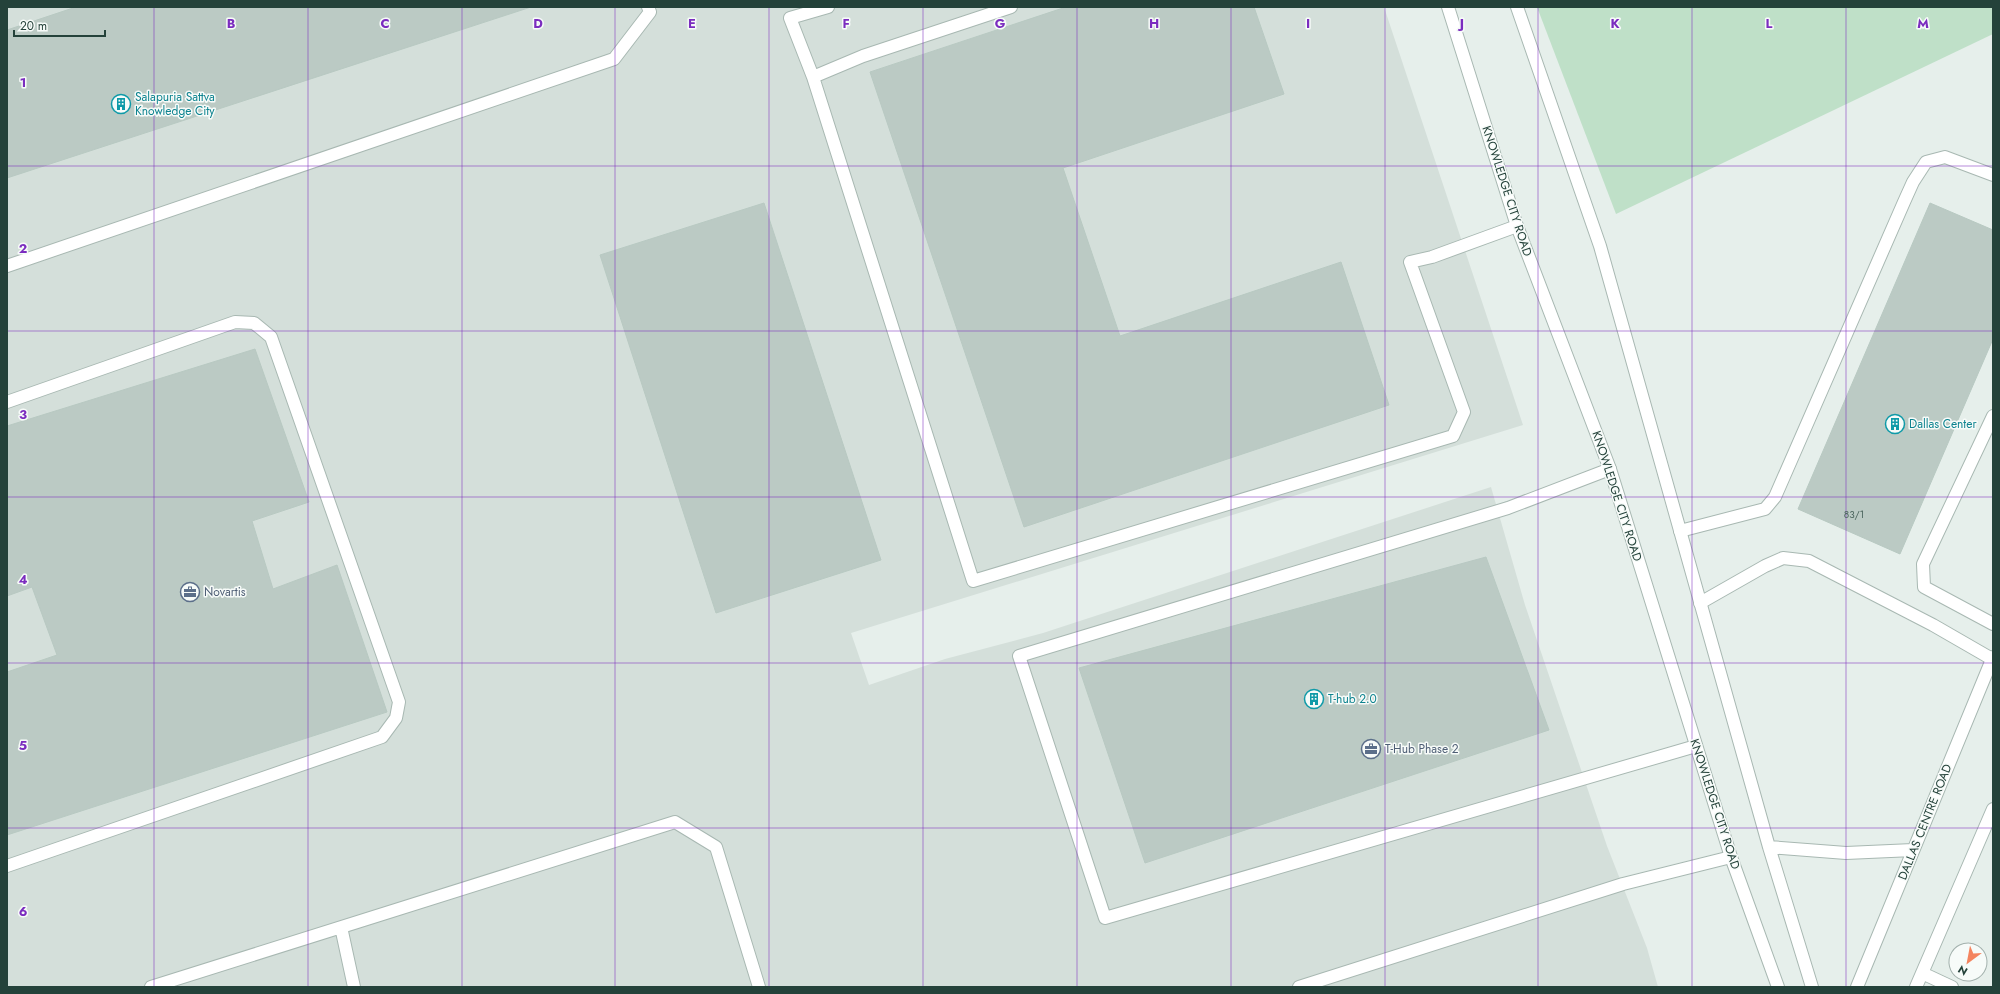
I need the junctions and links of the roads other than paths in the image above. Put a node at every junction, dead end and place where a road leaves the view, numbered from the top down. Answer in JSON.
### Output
{"nodes":[{"id":1,"x":648,"y":7,"type":"edge"},
{"id":2,"x":828,"y":7,"type":"edge"},
{"id":3,"x":1011,"y":7,"type":"edge"},
{"id":4,"x":1448,"y":7,"type":"edge"},
{"id":5,"x":1517,"y":7,"type":"edge"},
{"id":6,"x":813,"y":77,"type":"junction"},
{"id":7,"x":1993,"y":175,"type":"edge"},
{"id":8,"x":1517,"y":226,"type":"junction"},
{"id":9,"x":7,"y":266,"type":"edge"},
{"id":10,"x":7,"y":402,"type":"edge"},
{"id":11,"x":1993,"y":416,"type":"edge"},
{"id":12,"x":1610,"y":469,"type":"junction"},
{"id":13,"x":1680,"y":530,"type":"junction"},
{"id":14,"x":1700,"y":603,"type":"junction"},
{"id":15,"x":1993,"y":624,"type":"edge"},
{"id":16,"x":1992,"y":658,"type":"edge"},
{"id":17,"x":1696,"y":746,"type":"junction"},
{"id":18,"x":1993,"y":809,"type":"edge"},
{"id":19,"x":1769,"y":847,"type":"junction"},
{"id":20,"x":1913,"y":850,"type":"junction"},
{"id":21,"x":1731,"y":857,"type":"junction"},
{"id":22,"x":7,"y":866,"type":"edge"},
{"id":23,"x":341,"y":927,"type":"junction"},
{"id":24,"x":1922,"y":973,"type":"junction"},
{"id":25,"x":151,"y":987,"type":"edge"},
{"id":26,"x":354,"y":987,"type":"edge"},
{"id":27,"x":759,"y":987,"type":"edge"},
{"id":28,"x":1299,"y":987,"type":"edge"},
{"id":29,"x":1778,"y":987,"type":"edge"},
{"id":30,"x":1812,"y":987,"type":"edge"},
{"id":31,"x":1857,"y":987,"type":"edge"},
{"id":32,"x":1916,"y":987,"type":"edge"},
{"id":33,"x":1952,"y":987,"type":"edge"}],
"edges":[{"from":1,"to":9,"type":"street"},
{"from":2,"to":6,"type":"street"},
{"from":3,"to":6,"type":"street"},
{"from":4,"to":8,"type":"street","name":"KNOWLEDGE CITY ROAD"},
{"from":5,"to":13,"type":"street"},
{"from":6,"to":8,"type":"street"},
{"from":7,"to":13,"type":"street"},
{"from":8,"to":12,"type":"street","name":"KNOWLEDGE CITY ROAD"},
{"from":10,"to":22,"type":"street"},
{"from":11,"to":15,"type":"street"},
{"from":12,"to":17,"type":"street","name":"KNOWLEDGE CITY ROAD"},
{"from":12,"to":17,"type":"street"},
{"from":13,"to":14,"type":"street"},
{"from":14,"to":16,"type":"street"},
{"from":14,"to":19,"type":"street"},
{"from":16,"to":20,"type":"street","name":"DALLAS CENTRE ROAD"},
{"from":17,"to":21,"type":"street","name":"KNOWLEDGE CITY ROAD"},
{"from":18,"to":24,"type":"street"},
{"from":19,"to":20,"type":"street"},
{"from":19,"to":30,"type":"street"},
{"from":20,"to":31,"type":"street","name":"DALLAS CENTRE ROAD"},
{"from":21,"to":28,"type":"street"},
{"from":21,"to":29,"type":"street","name":"KNOWLEDGE CITY ROAD"},
{"from":23,"to":25,"type":"street"},
{"from":23,"to":26,"type":"street"},
{"from":23,"to":27,"type":"street"},
{"from":24,"to":32,"type":"street"},
{"from":24,"to":33,"type":"street"}]}
